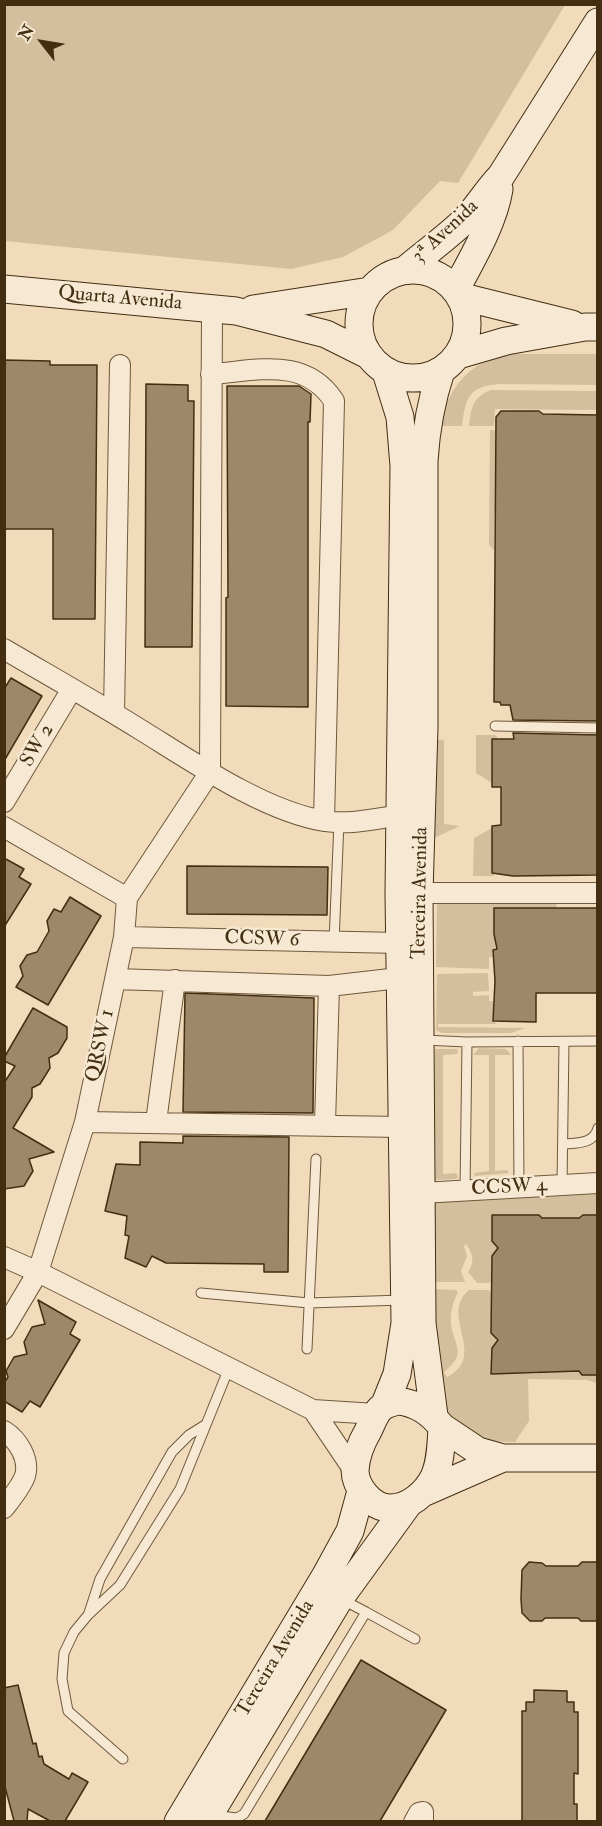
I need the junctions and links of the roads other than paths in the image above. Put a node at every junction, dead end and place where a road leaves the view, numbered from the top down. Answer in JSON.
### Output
{"nodes":[{"id":1,"x":597,"y":22,"type":"edge"},
{"id":2,"x":501,"y":176,"type":"junction"},
{"id":3,"x":405,"y":270,"type":"junction"},
{"id":4,"x":4,"y":289,"type":"edge"},
{"id":5,"x":370,"y":291,"type":"junction"},
{"id":6,"x":459,"y":293,"type":"junction"},
{"id":7,"x":224,"y":309,"type":"junction"},
{"id":8,"x":591,"y":327,"type":"edge"},
{"id":9,"x":377,"y":363,"type":"junction"},
{"id":10,"x":450,"y":363,"type":"junction"},
{"id":11,"x":120,"y":365,"type":"dead end"},
{"id":12,"x":211,"y":374,"type":"junction"},
{"id":13,"x":4,"y":649,"type":"edge"},
{"id":14,"x":72,"y":690,"type":"junction"},
{"id":15,"x":114,"y":713,"type":"junction"},
{"id":16,"x":495,"y":726,"type":"dead end"},
{"id":17,"x":597,"y":728,"type":"edge"},
{"id":18,"x":210,"y":772,"type":"junction"},
{"id":19,"x":4,"y":802,"type":"edge"},
{"id":20,"x":400,"y":815,"type":"junction"},
{"id":21,"x":332,"y":822,"type":"junction"},
{"id":22,"x":4,"y":827,"type":"edge"},
{"id":23,"x":419,"y":893,"type":"junction"},
{"id":24,"x":597,"y":893,"type":"edge"},
{"id":25,"x":127,"y":898,"type":"junction"},
{"id":26,"x":124,"y":937,"type":"junction"},
{"id":27,"x":334,"y":942,"type":"junction"},
{"id":28,"x":399,"y":943,"type":"junction"},
{"id":29,"x":399,"y":978,"type":"junction"},
{"id":30,"x":115,"y":979,"type":"junction"},
{"id":31,"x":175,"y":980,"type":"junction"},
{"id":32,"x":329,"y":986,"type":"junction"},
{"id":33,"x":421,"y":1040,"type":"junction"},
{"id":34,"x":518,"y":1041,"type":"junction"},
{"id":35,"x":597,"y":1041,"type":"edge"},
{"id":36,"x":467,"y":1042,"type":"junction"},
{"id":37,"x":564,"y":1042,"type":"junction"},
{"id":38,"x":84,"y":1122,"type":"junction"},
{"id":39,"x":156,"y":1122,"type":"junction"},
{"id":40,"x":325,"y":1124,"type":"junction"},
{"id":41,"x":401,"y":1127,"type":"junction"},
{"id":42,"x":597,"y":1128,"type":"edge"},
{"id":43,"x":564,"y":1144,"type":"junction"},
{"id":44,"x":316,"y":1159,"type":"dead end"},
{"id":45,"x":597,"y":1183,"type":"edge"},
{"id":46,"x":562,"y":1185,"type":"junction"},
{"id":47,"x":519,"y":1187,"type":"junction"},
{"id":48,"x":465,"y":1190,"type":"junction"},
{"id":49,"x":421,"y":1193,"type":"junction"},
{"id":50,"x":4,"y":1257,"type":"edge"},
{"id":51,"x":38,"y":1272,"type":"junction"},
{"id":52,"x":201,"y":1293,"type":"dead end"},
{"id":53,"x":403,"y":1300,"type":"junction"},
{"id":54,"x":309,"y":1303,"type":"junction"},
{"id":55,"x":4,"y":1329,"type":"edge"},
{"id":56,"x":307,"y":1349,"type":"dead end"},
{"id":57,"x":229,"y":1368,"type":"junction"},
{"id":58,"x":381,"y":1409,"type":"junction"},
{"id":59,"x":313,"y":1410,"type":"junction"},
{"id":60,"x":438,"y":1421,"type":"junction"},
{"id":61,"x":206,"y":1425,"type":"junction"},
{"id":62,"x":4,"y":1431,"type":"edge"},
{"id":63,"x":503,"y":1458,"type":"junction"},
{"id":64,"x":597,"y":1458,"type":"edge"},
{"id":65,"x":358,"y":1481,"type":"junction"},
{"id":66,"x":416,"y":1498,"type":"junction"},
{"id":67,"x":4,"y":1508,"type":"edge"},
{"id":68,"x":340,"y":1598,"type":"junction"},
{"id":69,"x":366,"y":1612,"type":"junction"},
{"id":70,"x":88,"y":1615,"type":"junction"},
{"id":71,"x":415,"y":1639,"type":"dead end"},
{"id":72,"x":123,"y":1759,"type":"dead end"},
{"id":73,"x":208,"y":1818,"type":"edge"},
{"id":74,"x":178,"y":1821,"type":"edge"},
{"id":75,"x":414,"y":1821,"type":"edge"},
{"id":76,"x":423,"y":1821,"type":"edge"}],
"edges":[{"from":1,"to":2,"type":"street"},
{"from":2,"to":3,"type":"street","name":"3ª Avenida"},
{"from":2,"to":6,"type":"street","name":"3ª Avenida"},
{"from":3,"to":5,"type":"street"},
{"from":3,"to":6,"type":"street"},
{"from":4,"to":7,"type":"street","name":"Quarta Avenida"},
{"from":5,"to":7,"type":"street","name":"Quarta Avenida"},
{"from":5,"to":9,"type":"street"},
{"from":6,"to":8,"type":"street"},
{"from":6,"to":10,"type":"street"},
{"from":7,"to":9,"type":"street","name":"Quarta Avenida"},
{"from":7,"to":12,"type":"street"},
{"from":8,"to":10,"type":"street"},
{"from":9,"to":10,"type":"street"},
{"from":9,"to":20,"type":"street","name":"Terceira Avenida"},
{"from":10,"to":23,"type":"street","name":"Terceira Avenida"},
{"from":11,"to":15,"type":"street"},
{"from":12,"to":18,"type":"street"},
{"from":12,"to":21,"type":"street"},
{"from":13,"to":14,"type":"street"},
{"from":14,"to":15,"type":"street"},
{"from":14,"to":19,"type":"street","name":"SW 2"},
{"from":15,"to":18,"type":"street"},
{"from":16,"to":17,"type":"lane"},
{"from":18,"to":21,"type":"street"},
{"from":18,"to":25,"type":"street","name":"QRSW 1"},
{"from":20,"to":21,"type":"street"},
{"from":20,"to":28,"type":"street","name":"Terceira Avenida"},
{"from":21,"to":27,"type":"lane"},
{"from":22,"to":25,"type":"street"},
{"from":23,"to":24,"type":"street"},
{"from":23,"to":33,"type":"street","name":"Terceira Avenida"},
{"from":25,"to":26,"type":"street","name":"QRSW 1"},
{"from":26,"to":27,"type":"street","name":"CCSW 6"},
{"from":26,"to":30,"type":"street","name":"QRSW 1"},
{"from":27,"to":28,"type":"street","name":"CCSW 6"},
{"from":28,"to":29,"type":"street","name":"Terceira Avenida"},
{"from":29,"to":32,"type":"street"},
{"from":29,"to":41,"type":"street","name":"Terceira Avenida"},
{"from":30,"to":31,"type":"street"},
{"from":30,"to":38,"type":"street","name":"QRSW 1"},
{"from":31,"to":32,"type":"street"},
{"from":31,"to":39,"type":"street"},
{"from":32,"to":40,"type":"street"},
{"from":33,"to":36,"type":"lane"},
{"from":33,"to":49,"type":"street","name":"Terceira Avenida"},
{"from":34,"to":36,"type":"lane"},
{"from":34,"to":37,"type":"lane"},
{"from":34,"to":47,"type":"lane"},
{"from":35,"to":37,"type":"lane"},
{"from":36,"to":48,"type":"lane"},
{"from":37,"to":43,"type":"lane"},
{"from":38,"to":39,"type":"street"},
{"from":38,"to":51,"type":"street","name":"QRSW 1"},
{"from":39,"to":40,"type":"street"},
{"from":40,"to":41,"type":"street"},
{"from":41,"to":53,"type":"street","name":"Terceira Avenida"},
{"from":42,"to":43,"type":"lane"},
{"from":43,"to":46,"type":"lane"},
{"from":44,"to":54,"type":"lane"},
{"from":45,"to":46,"type":"street","name":"CCSW 4"},
{"from":46,"to":47,"type":"street","name":"CCSW 4"},
{"from":47,"to":48,"type":"street","name":"CCSW 4"},
{"from":48,"to":49,"type":"street","name":"CCSW 4"},
{"from":49,"to":60,"type":"street","name":"Terceira Avenida"},
{"from":50,"to":51,"type":"street"},
{"from":51,"to":55,"type":"street","name":"QRSW 1"},
{"from":51,"to":57,"type":"street"},
{"from":52,"to":54,"type":"lane"},
{"from":53,"to":54,"type":"lane"},
{"from":53,"to":58,"type":"street","name":"Terceira Avenida"},
{"from":54,"to":56,"type":"lane"},
{"from":57,"to":59,"type":"street"},
{"from":57,"to":61,"type":"lane"},
{"from":58,"to":59,"type":"street"},
{"from":58,"to":60,"type":"street"},
{"from":58,"to":65,"type":"street"},
{"from":59,"to":65,"type":"street"},
{"from":60,"to":63,"type":"street"},
{"from":60,"to":66,"type":"street"},
{"from":61,"to":70,"type":"lane"},
{"from":61,"to":70,"type":"lane"},
{"from":62,"to":67,"type":"street"},
{"from":63,"to":64,"type":"street"},
{"from":63,"to":66,"type":"street"},
{"from":65,"to":66,"type":"street"},
{"from":65,"to":74,"type":"street","name":"Terceira Avenida"},
{"from":66,"to":68,"type":"street","name":"Terceira Avenida"},
{"from":68,"to":69,"type":"lane"},
{"from":68,"to":73,"type":"street","name":"Terceira Avenida"},
{"from":69,"to":71,"type":"lane"},
{"from":69,"to":73,"type":"lane"},
{"from":70,"to":72,"type":"lane"},
{"from":75,"to":76,"type":"street"}]}
